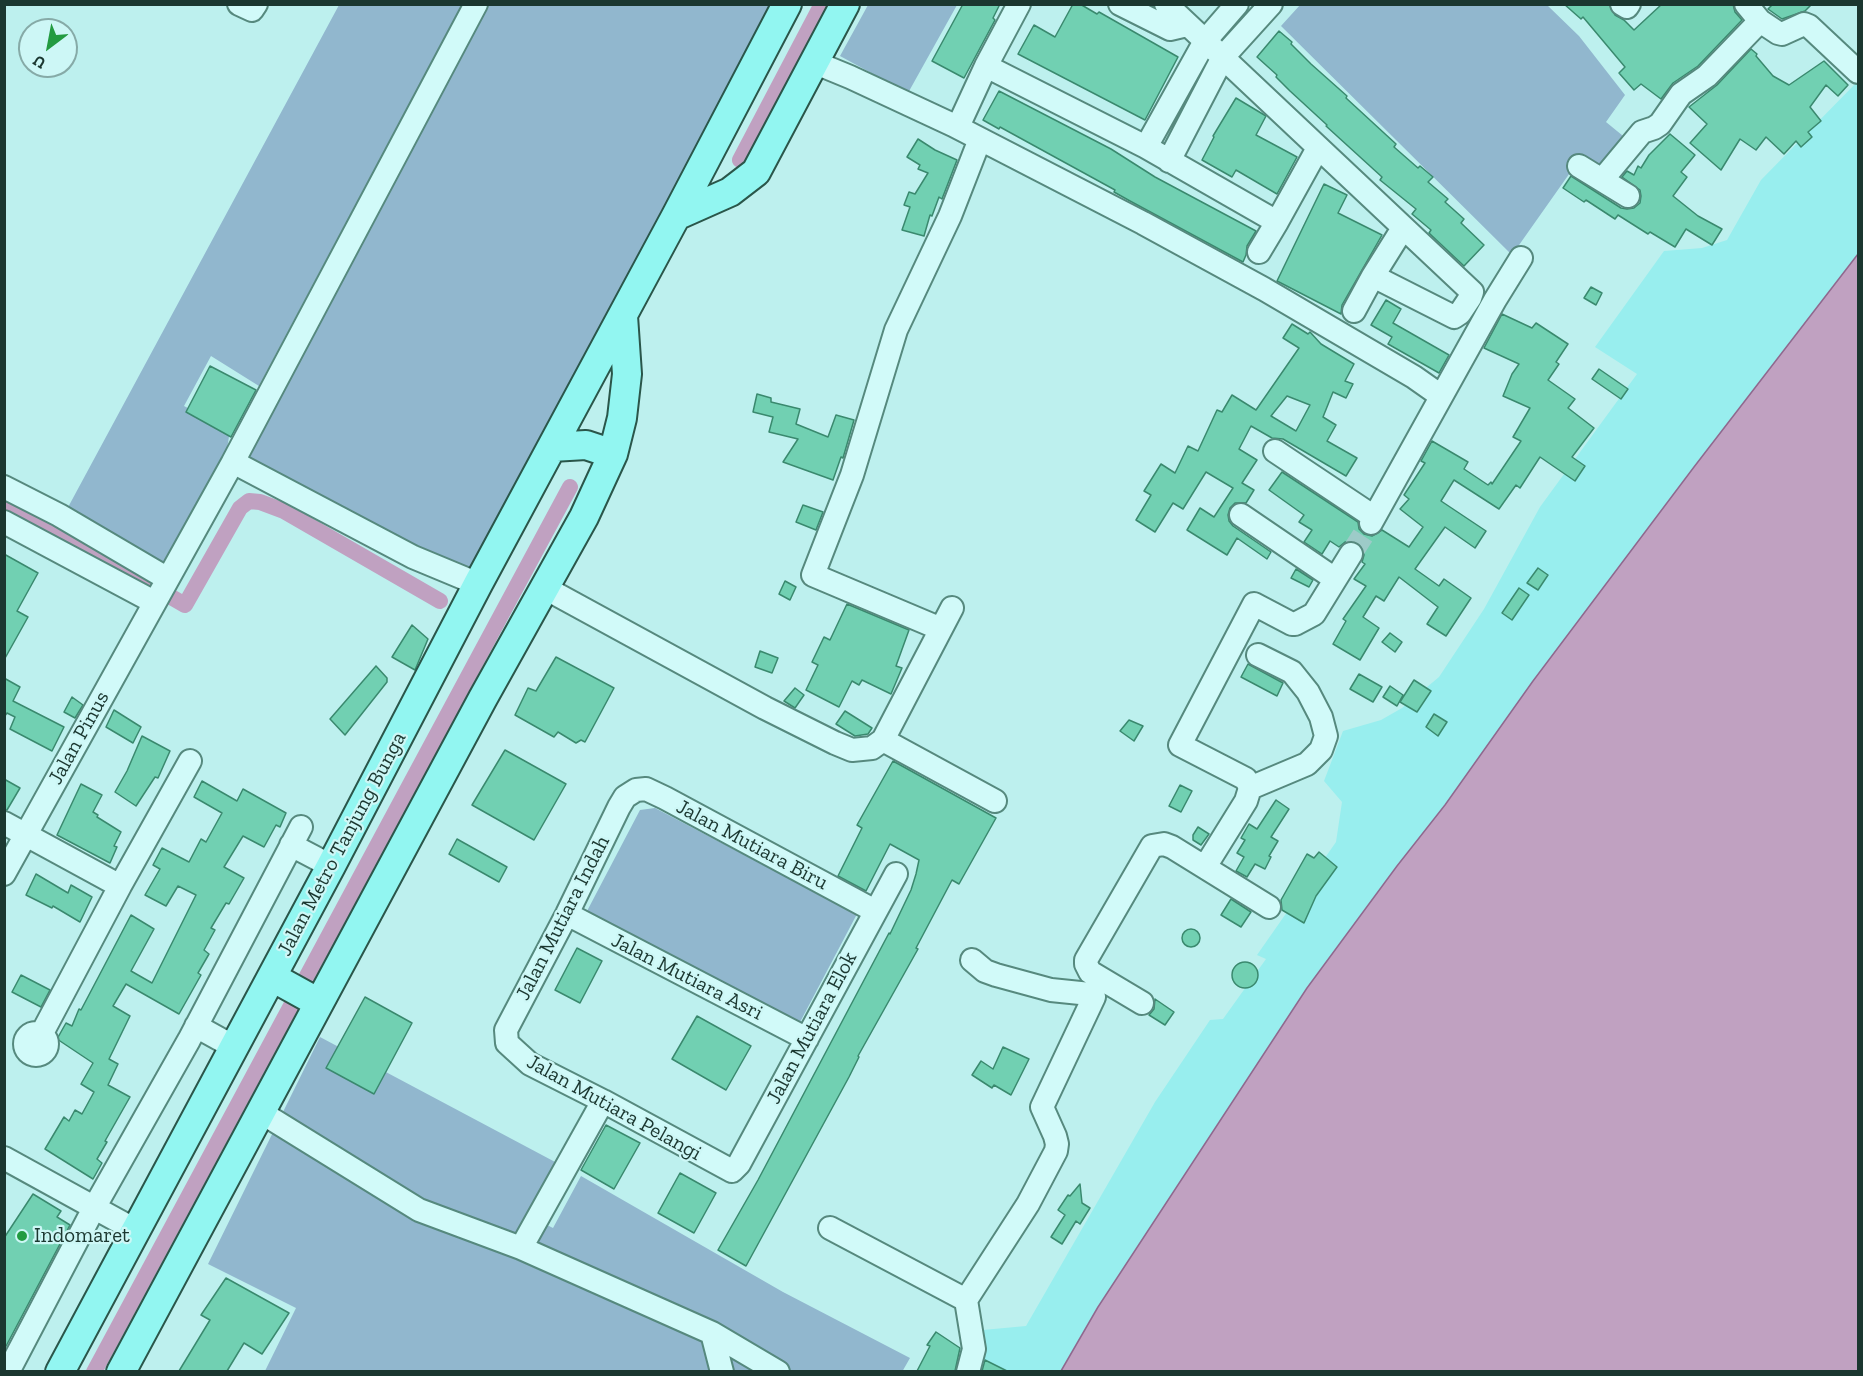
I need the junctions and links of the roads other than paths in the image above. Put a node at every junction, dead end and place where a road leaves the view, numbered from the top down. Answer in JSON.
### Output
{"nodes":[{"id":1,"x":239,"y":4,"type":"edge"},
{"id":2,"x":256,"y":4,"type":"edge"},
{"id":3,"x":476,"y":4,"type":"edge"},
{"id":4,"x":787,"y":4,"type":"edge"},
{"id":5,"x":845,"y":4,"type":"edge"},
{"id":6,"x":1019,"y":4,"type":"edge"},
{"id":7,"x":1120,"y":4,"type":"edge"},
{"id":8,"x":1166,"y":4,"type":"edge"},
{"id":9,"x":1238,"y":4,"type":"edge"},
{"id":10,"x":1271,"y":4,"type":"edge"},
{"id":11,"x":1622,"y":4,"type":"edge"},
{"id":12,"x":1629,"y":4,"type":"edge"},
{"id":13,"x":1753,"y":13,"type":"edge"},
{"id":14,"x":1187,"y":25,"type":"junction"},
{"id":15,"x":1205,"y":41,"type":"junction"},
{"id":16,"x":1223,"y":57,"type":"junction"},
{"id":17,"x":816,"y":63,"type":"junction"},
{"id":18,"x":986,"y":66,"type":"junction"},
{"id":19,"x":1858,"y":72,"type":"edge"},
{"id":20,"x":962,"y":118,"type":"dead end"},
{"id":21,"x":980,"y":139,"type":"junction"},
{"id":22,"x":1146,"y":147,"type":"junction"},
{"id":23,"x":1318,"y":148,"type":"junction"},
{"id":24,"x":1169,"y":161,"type":"junction"},
{"id":25,"x":1579,"y":166,"type":"dead end"},
{"id":26,"x":1602,"y":180,"type":"junction"},
{"id":27,"x":1628,"y":196,"type":"dead end"},
{"id":28,"x":676,"y":216,"type":"junction"},
{"id":29,"x":1277,"y":222,"type":"junction"},
{"id":30,"x":1403,"y":228,"type":"junction"},
{"id":31,"x":1259,"y":252,"type":"dead end"},
{"id":32,"x":1521,"y":258,"type":"dead end"},
{"id":33,"x":1373,"y":276,"type":"junction"},
{"id":34,"x":1354,"y":311,"type":"dead end"},
{"id":35,"x":623,"y":316,"type":"junction"},
{"id":36,"x":1441,"y":396,"type":"junction"},
{"id":37,"x":552,"y":447,"type":"junction"},
{"id":38,"x":1275,"y":451,"type":"dead end"},
{"id":39,"x":613,"y":454,"type":"junction"},
{"id":40,"x":233,"y":462,"type":"junction"},
{"id":41,"x":4,"y":487,"type":"edge"},
{"id":42,"x":1241,"y":515,"type":"dead end"},
{"id":43,"x":4,"y":522,"type":"edge"},
{"id":44,"x":1351,"y":555,"type":"tunnel mouth"},
{"id":45,"x":1335,"y":579,"type":"junction"},
{"id":46,"x":478,"y":584,"type":"junction"},
{"id":47,"x":545,"y":588,"type":"junction"},
{"id":48,"x":161,"y":591,"type":"junction"},
{"id":49,"x":952,"y":608,"type":"dead end"},
{"id":50,"x":940,"y":629,"type":"junction"},
{"id":51,"x":1258,"y":655,"type":"dead end"},
{"id":52,"x":884,"y":740,"type":"junction"},
{"id":53,"x":190,"y":761,"type":"dead end"},
{"id":54,"x":1250,"y":788,"type":"junction"},
{"id":55,"x":629,"y":794,"type":"joint"},
{"id":56,"x":996,"y":801,"type":"dead end"},
{"id":57,"x":4,"y":822,"type":"edge"},
{"id":58,"x":26,"y":834,"type":"junction"},
{"id":59,"x":331,"y":866,"type":"junction"},
{"id":60,"x":1205,"y":867,"type":"junction"},
{"id":61,"x":4,"y":874,"type":"edge"},
{"id":62,"x":896,"y":874,"type":"dead end"},
{"id":63,"x":120,"y":886,"type":"junction"},
{"id":64,"x":1269,"y":907,"type":"dead end"},
{"id":65,"x":875,"y":911,"type":"junction"},
{"id":66,"x":567,"y":914,"type":"junction"},
{"id":67,"x":972,"y":960,"type":"dead end"},
{"id":68,"x":276,"y":980,"type":"junction"},
{"id":69,"x":313,"y":1000,"type":"junction"},
{"id":70,"x":1142,"y":1003,"type":"dead end"},
{"id":71,"x":192,"y":1033,"type":"junction"},
{"id":72,"x":41,"y":1035,"type":"dead end"},
{"id":73,"x":807,"y":1039,"type":"junction"},
{"id":74,"x":509,"y":1045,"type":"joint"},
{"id":75,"x":231,"y":1053,"type":"junction"},
{"id":76,"x":603,"y":1101,"type":"junction"},
{"id":77,"x":262,"y":1113,"type":"junction"},
{"id":78,"x":4,"y":1158,"type":"edge"},
{"id":79,"x":722,"y":1167,"type":"joint"},
{"id":80,"x":94,"y":1208,"type":"junction"},
{"id":81,"x":830,"y":1228,"type":"dead end"},
{"id":82,"x":135,"y":1230,"type":"junction"},
{"id":83,"x":521,"y":1248,"type":"junction"},
{"id":84,"x":966,"y":1300,"type":"junction"},
{"id":85,"x":712,"y":1333,"type":"junction"},
{"id":86,"x":8,"y":1371,"type":"edge"},
{"id":87,"x":60,"y":1371,"type":"edge"},
{"id":88,"x":121,"y":1371,"type":"edge"},
{"id":89,"x":722,"y":1371,"type":"edge"},
{"id":90,"x":778,"y":1371,"type":"edge"},
{"id":91,"x":968,"y":1371,"type":"edge"}],
"edges":[{"from":1,"to":2,"type":"street"},
{"from":3,"to":40,"type":"street","name":"Jalan Pinus"},
{"from":4,"to":28,"type":"main road","name":"Jalan Metro Tanjung Bunga"},
{"from":5,"to":17,"type":"main road"},
{"from":6,"to":18,"type":"street"},
{"from":7,"to":14,"type":"street"},
{"from":8,"to":14,"type":"street"},
{"from":9,"to":15,"type":"street"},
{"from":10,"to":16,"type":"street"},
{"from":11,"to":12,"type":"street"},
{"from":13,"to":19,"type":"street"},
{"from":13,"to":26,"type":"street"},
{"from":14,"to":15,"type":"street"},
{"from":15,"to":16,"type":"street"},
{"from":15,"to":22,"type":"street"},
{"from":16,"to":23,"type":"street"},
{"from":16,"to":24,"type":"street"},
{"from":17,"to":21,"type":"street"},
{"from":17,"to":28,"type":"main road"},
{"from":18,"to":20,"type":"street"},
{"from":18,"to":22,"type":"street"},
{"from":21,"to":36,"type":"street"},
{"from":21,"to":50,"type":"street"},
{"from":22,"to":24,"type":"street"},
{"from":23,"to":29,"type":"street"},
{"from":23,"to":30,"type":"street"},
{"from":24,"to":29,"type":"street"},
{"from":25,"to":26,"type":"street"},
{"from":26,"to":27,"type":"street"},
{"from":28,"to":35,"type":"main road","name":"Jalan Metro Tanjung Bunga"},
{"from":29,"to":31,"type":"street"},
{"from":30,"to":33,"type":"street"},
{"from":30,"to":33,"type":"street"},
{"from":32,"to":36,"type":"street"},
{"from":33,"to":34,"type":"street"},
{"from":35,"to":37,"type":"main road","name":"Jalan Metro Tanjung Bunga"},
{"from":35,"to":39,"type":"main road"},
{"from":36,"to":38,"type":"street"},
{"from":37,"to":39,"type":"main road"},
{"from":37,"to":46,"type":"main road","name":"Jalan Metro Tanjung Bunga"},
{"from":39,"to":47,"type":"main road"},
{"from":40,"to":46,"type":"street"},
{"from":40,"to":48,"type":"street","name":"Jalan Pinus"},
{"from":41,"to":48,"type":"street"},
{"from":42,"to":45,"type":"street"},
{"from":43,"to":48,"type":"street"},
{"from":44,"to":45,"type":"street"},
{"from":45,"to":54,"type":"street"},
{"from":46,"to":59,"type":"main road","name":"Jalan Metro Tanjung Bunga"},
{"from":47,"to":52,"type":"street"},
{"from":47,"to":69,"type":"main road"},
{"from":48,"to":58,"type":"street","name":"Jalan Pinus"},
{"from":49,"to":50,"type":"street"},
{"from":50,"to":52,"type":"street"},
{"from":51,"to":54,"type":"street"},
{"from":52,"to":56,"type":"street"},
{"from":53,"to":63,"type":"street"},
{"from":54,"to":60,"type":"street"},
{"from":55,"to":65,"type":"street","name":"Jalan Mutiara Biru"},
{"from":55,"to":66,"type":"street","name":"Jalan Mutiara Indah"},
{"from":57,"to":58,"type":"street"},
{"from":58,"to":61,"type":"street","name":"Jalan Pinus"},
{"from":58,"to":63,"type":"street"},
{"from":59,"to":68,"type":"main road","name":"Jalan Metro Tanjung Bunga"},
{"from":59,"to":71,"type":"street"},
{"from":60,"to":64,"type":"street"},
{"from":60,"to":70,"type":"street"},
{"from":62,"to":65,"type":"street","name":"Jalan Mutiara Elok"},
{"from":63,"to":72,"type":"street"},
{"from":65,"to":73,"type":"street","name":"Jalan Mutiara Elok"},
{"from":66,"to":73,"type":"street","name":"Jalan Mutiara Asri"},
{"from":66,"to":74,"type":"street","name":"Jalan Mutiara Indah"},
{"from":67,"to":84,"type":"street"},
{"from":68,"to":69,"type":"main road"},
{"from":68,"to":75,"type":"main road","name":"Jalan Metro Tanjung Bunga"},
{"from":69,"to":77,"type":"main road"},
{"from":71,"to":75,"type":"street"},
{"from":71,"to":80,"type":"street"},
{"from":73,"to":79,"type":"street","name":"Jalan Mutiara Elok"},
{"from":74,"to":76,"type":"street","name":"Jalan Mutiara Pelangi"},
{"from":75,"to":82,"type":"main road","name":"Jalan Metro Tanjung Bunga"},
{"from":76,"to":79,"type":"street","name":"Jalan Mutiara Pelangi"},
{"from":76,"to":83,"type":"street"},
{"from":77,"to":83,"type":"street"},
{"from":77,"to":88,"type":"main road"},
{"from":78,"to":80,"type":"street"},
{"from":80,"to":82,"type":"street"},
{"from":80,"to":86,"type":"street"},
{"from":81,"to":84,"type":"street"},
{"from":82,"to":87,"type":"main road","name":"Jalan Metro Tanjung Bunga"},
{"from":83,"to":85,"type":"street"},
{"from":84,"to":91,"type":"street"},
{"from":85,"to":89,"type":"street"},
{"from":85,"to":90,"type":"street"}]}
